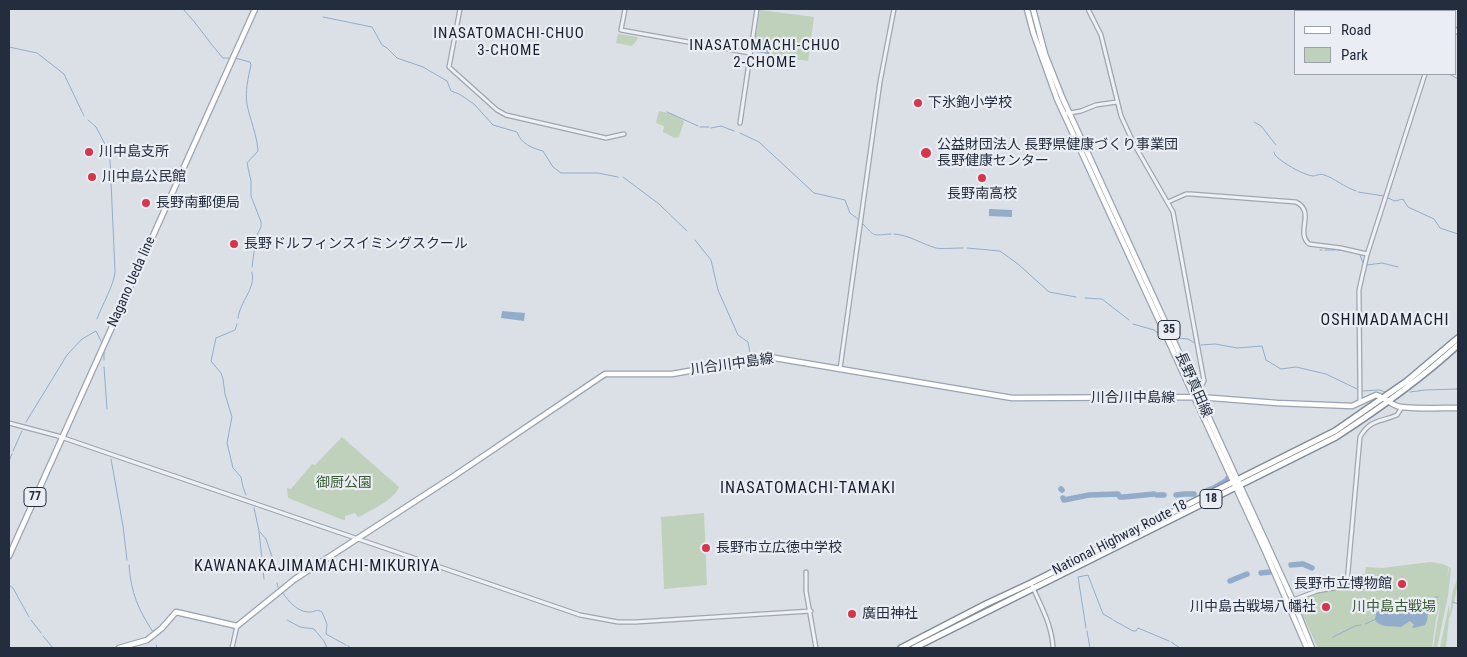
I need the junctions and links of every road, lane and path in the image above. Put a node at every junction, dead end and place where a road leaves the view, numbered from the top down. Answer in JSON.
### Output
{"nodes":[{"id":1,"x":255,"y":9,"type":"edge"},
{"id":2,"x":460,"y":9,"type":"edge"},
{"id":3,"x":626,"y":9,"type":"edge"},
{"id":4,"x":757,"y":9,"type":"edge"},
{"id":5,"x":894,"y":9,"type":"edge"},
{"id":6,"x":1027,"y":9,"type":"edge"},
{"id":7,"x":1033,"y":9,"type":"edge"},
{"id":8,"x":1088,"y":9,"type":"edge"},
{"id":9,"x":750,"y":53,"type":"junction"},
{"id":10,"x":1425,"y":75,"type":"edge"},
{"id":11,"x":1117,"y":102,"type":"junction"},
{"id":12,"x":1067,"y":114,"type":"junction"},
{"id":13,"x":740,"y":123,"type":"dead end"},
{"id":14,"x":624,"y":134,"type":"dead end"},
{"id":15,"x":1168,"y":202,"type":"junction"},
{"id":16,"x":1367,"y":254,"type":"junction"},
{"id":17,"x":1458,"y":338,"type":"edge"},
{"id":18,"x":1458,"y":345,"type":"edge"},
{"id":19,"x":840,"y":370,"type":"junction"},
{"id":20,"x":1194,"y":388,"type":"junction"},
{"id":21,"x":1196,"y":397,"type":"junction"},
{"id":22,"x":1386,"y":401,"type":"junction"},
{"id":23,"x":1360,"y":404,"type":"junction"},
{"id":24,"x":1402,"y":407,"type":"junction"},
{"id":25,"x":1458,"y":408,"type":"edge"},
{"id":26,"x":9,"y":423,"type":"edge"},
{"id":27,"x":62,"y":438,"type":"junction"},
{"id":28,"x":1237,"y":483,"type":"junction"},
{"id":29,"x":356,"y":538,"type":"junction"},
{"id":30,"x":9,"y":556,"type":"edge"},
{"id":31,"x":806,"y":572,"type":"dead end"},
{"id":32,"x":1032,"y":586,"type":"junction"},
{"id":33,"x":1290,"y":602,"type":"junction"},
{"id":34,"x":811,"y":611,"type":"junction"},
{"id":35,"x":237,"y":626,"type":"junction"},
{"id":36,"x":119,"y":648,"type":"edge"},
{"id":37,"x":232,"y":648,"type":"edge"},
{"id":38,"x":816,"y":648,"type":"edge"},
{"id":39,"x":901,"y":648,"type":"edge"},
{"id":40,"x":914,"y":648,"type":"edge"},
{"id":41,"x":1053,"y":648,"type":"edge"},
{"id":42,"x":1307,"y":648,"type":"edge"},
{"id":43,"x":1312,"y":648,"type":"edge"}],
"edges":[{"from":1,"to":27,"type":"main road","name":"Nagano Ueda line","number":"77"},
{"from":2,"to":14,"type":"street"},
{"from":3,"to":9,"type":"street"},
{"from":4,"to":9,"type":"street"},
{"from":5,"to":19,"type":"street"},
{"from":6,"to":12,"type":"main road","name":"長野真田線","number":"35"},
{"from":7,"to":12,"type":"main road","name":"長野真田線","number":"35"},
{"from":8,"to":11,"type":"street"},
{"from":9,"to":13,"type":"street"},
{"from":10,"to":16,"type":"street"},
{"from":11,"to":12,"type":"street"},
{"from":11,"to":15,"type":"street"},
{"from":12,"to":20,"type":"main road","name":"長野真田線","number":"35"},
{"from":12,"to":21,"type":"main road","name":"長野真田線","number":"35"},
{"from":15,"to":16,"type":"street"},
{"from":15,"to":20,"type":"street"},
{"from":16,"to":23,"type":"street"},
{"from":17,"to":22,"type":"highway","name":"National Highway Route 18","number":"18"},
{"from":18,"to":22,"type":"highway","name":"National Highway Route 18","number":"18"},
{"from":19,"to":21,"type":"main road","name":"川合川中島線"},
{"from":19,"to":29,"type":"main road","name":"川合川中島線"},
{"from":20,"to":21,"type":"main road","name":"長野真田線","number":"35"},
{"from":21,"to":23,"type":"main road","name":"川合川中島線"},
{"from":21,"to":28,"type":"main road","name":"長野真田線","number":"35"},
{"from":22,"to":23,"type":"main road","name":"川合川中島線"},
{"from":22,"to":24,"type":"main road","name":"川合川中島線"},
{"from":22,"to":28,"type":"highway","name":"National Highway Route 18","number":"18"},
{"from":24,"to":25,"type":"main road","name":"川合川中島線"},
{"from":24,"to":33,"type":"street"},
{"from":26,"to":27,"type":"street"},
{"from":27,"to":29,"type":"street"},
{"from":27,"to":30,"type":"main road","name":"Nagano Ueda line","number":"77"},
{"from":28,"to":32,"type":"highway","name":"National Highway Route 18","number":"18"},
{"from":28,"to":33,"type":"main road","name":"長野真田線","number":"35"},
{"from":29,"to":34,"type":"street"},
{"from":29,"to":35,"type":"main road","name":"川合川中島線"},
{"from":31,"to":34,"type":"street"},
{"from":32,"to":39,"type":"highway","name":"National Highway Route 18","number":"18"},
{"from":32,"to":40,"type":"highway","name":"National Highway Route 18","number":"18"},
{"from":32,"to":41,"type":"street"},
{"from":33,"to":42,"type":"main road","name":"長野真田線","number":"35"},
{"from":33,"to":43,"type":"main road","name":"長野真田線","number":"35"},
{"from":34,"to":38,"type":"street"},
{"from":35,"to":36,"type":"main road"},
{"from":35,"to":37,"type":"street"}]}
